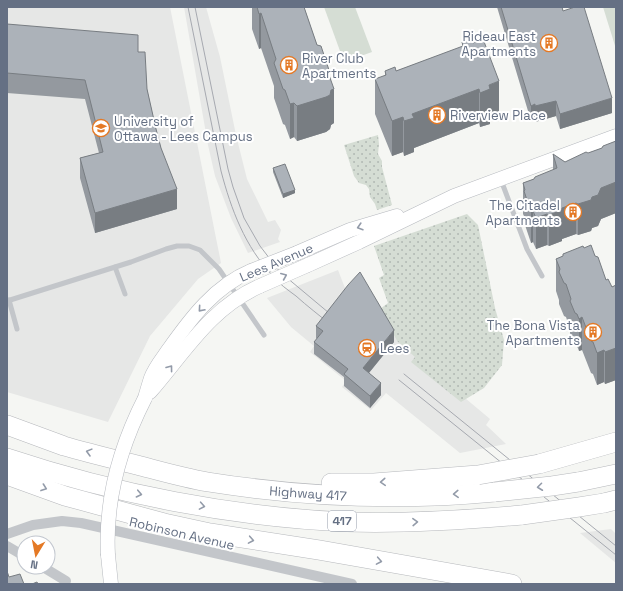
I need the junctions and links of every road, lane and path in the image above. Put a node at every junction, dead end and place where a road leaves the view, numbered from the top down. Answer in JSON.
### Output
{"nodes":[{"id":1,"x":616,"y":136,"type":"edge"},
{"id":2,"x":501,"y":179,"type":"junction"},
{"id":3,"x":438,"y":204,"type":"junction"},
{"id":4,"x":115,"y":267,"type":"junction"},
{"id":5,"x":542,"y":276,"type":"dead end"},
{"id":6,"x":230,"y":283,"type":"junction"},
{"id":7,"x":125,"y":294,"type":"dead end"},
{"id":8,"x":239,"y":297,"type":"junction"},
{"id":9,"x":8,"y":300,"type":"edge"},
{"id":10,"x":17,"y":329,"type":"dead end"},
{"id":11,"x":264,"y":335,"type":"dead end"},
{"id":12,"x":145,"y":398,"type":"junction"},
{"id":13,"x":7,"y":425,"type":"edge"},
{"id":14,"x":616,"y":442,"type":"edge"},
{"id":15,"x":616,"y":451,"type":"edge"},
{"id":16,"x":7,"y":458,"type":"edge"},
{"id":17,"x":539,"y":464,"type":"junction"},
{"id":18,"x":154,"y":469,"type":"junction"},
{"id":19,"x":616,"y":474,"type":"edge"},
{"id":20,"x":7,"y":475,"type":"edge"},
{"id":21,"x":610,"y":501,"type":"edge"},
{"id":22,"x":7,"y":534,"type":"edge"},
{"id":23,"x":7,"y":546,"type":"edge"},
{"id":24,"x":16,"y":551,"type":"edge"},
{"id":25,"x":56,"y":575,"type":"edge"},
{"id":26,"x":66,"y":581,"type":"dead end"},
{"id":27,"x":111,"y":584,"type":"edge"},
{"id":28,"x":352,"y":584,"type":"edge"},
{"id":29,"x":512,"y":584,"type":"edge"}],
"edges":[{"from":1,"to":2,"type":"main road","name":"Lees Avenue"},
{"from":2,"to":3,"type":"main road","name":"Lees Avenue"},
{"from":2,"to":5,"type":"lane"},
{"from":3,"to":6,"type":"main road","name":"Lees Avenue","one_way":true,"bridge":true},
{"from":8,"to":3,"type":"main road","name":"Lees Avenue","one_way":true,"bridge":true},
{"from":4,"to":6,"type":"lane"},
{"from":4,"to":7,"type":"lane"},
{"from":4,"to":9,"type":"lane"},
{"from":6,"to":8,"type":"lane"},
{"from":6,"to":12,"type":"main road","name":"Lees Avenue","one_way":true},
{"from":8,"to":11,"type":"lane"},
{"from":12,"to":8,"type":"main road","name":"Lees Avenue","one_way":true},
{"from":9,"to":10,"type":"lane"},
{"from":12,"to":27,"type":"main road","name":"Lees Avenue","bridge":true},
{"from":18,"to":13,"type":"highway","name":"Highway 417","number":"417","one_way":true},
{"from":14,"to":17,"type":"highway"},
{"from":15,"to":17,"type":"highway"},
{"from":16,"to":21,"type":"highway","name":"Highway 417","number":"417","one_way":true,"bridge":true},
{"from":17,"to":18,"type":"highway","one_way":true,"bridge":true},
{"from":19,"to":18,"type":"highway","name":"Highway 417","number":"417","one_way":true,"bridge":true},
{"from":20,"to":29,"type":"highway","one_way":true},
{"from":22,"to":28,"type":"street","name":"Robinson Avenue"},
{"from":23,"to":24,"type":"street"},
{"from":25,"to":26,"type":"street"}]}
